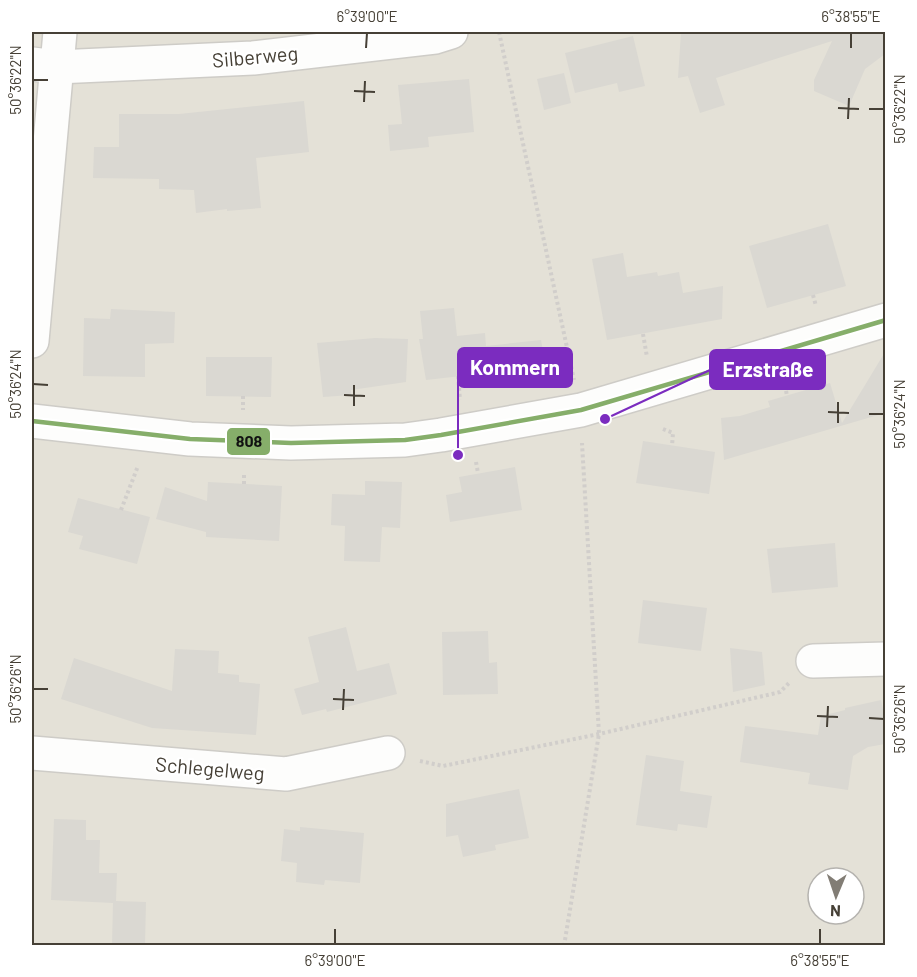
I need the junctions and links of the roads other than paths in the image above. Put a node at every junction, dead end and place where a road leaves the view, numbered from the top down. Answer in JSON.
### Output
{"nodes":[{"id":1,"x":60,"y":32,"type":"edge"},
{"id":2,"x":451,"y":32,"type":"edge"},
{"id":3,"x":44,"y":65,"type":"edge"},
{"id":4,"x":885,"y":320,"type":"edge"},
{"id":5,"x":32,"y":341,"type":"edge"},
{"id":6,"x":32,"y":421,"type":"edge"},
{"id":7,"x":885,"y":659,"type":"edge"},
{"id":8,"x":813,"y":661,"type":"road end"},
{"id":9,"x":32,"y":753,"type":"edge"},
{"id":10,"x":388,"y":753,"type":"road end"}],
"edges":[{"from":1,"to":3,"type":"street"},
{"from":2,"to":3,"type":"street","name":"Silberweg"},
{"from":3,"to":5,"type":"street"},
{"from":4,"to":6,"type":"street"},
{"from":7,"to":8,"type":"street"},
{"from":9,"to":10,"type":"street","name":"Schlegelweg"}]}
